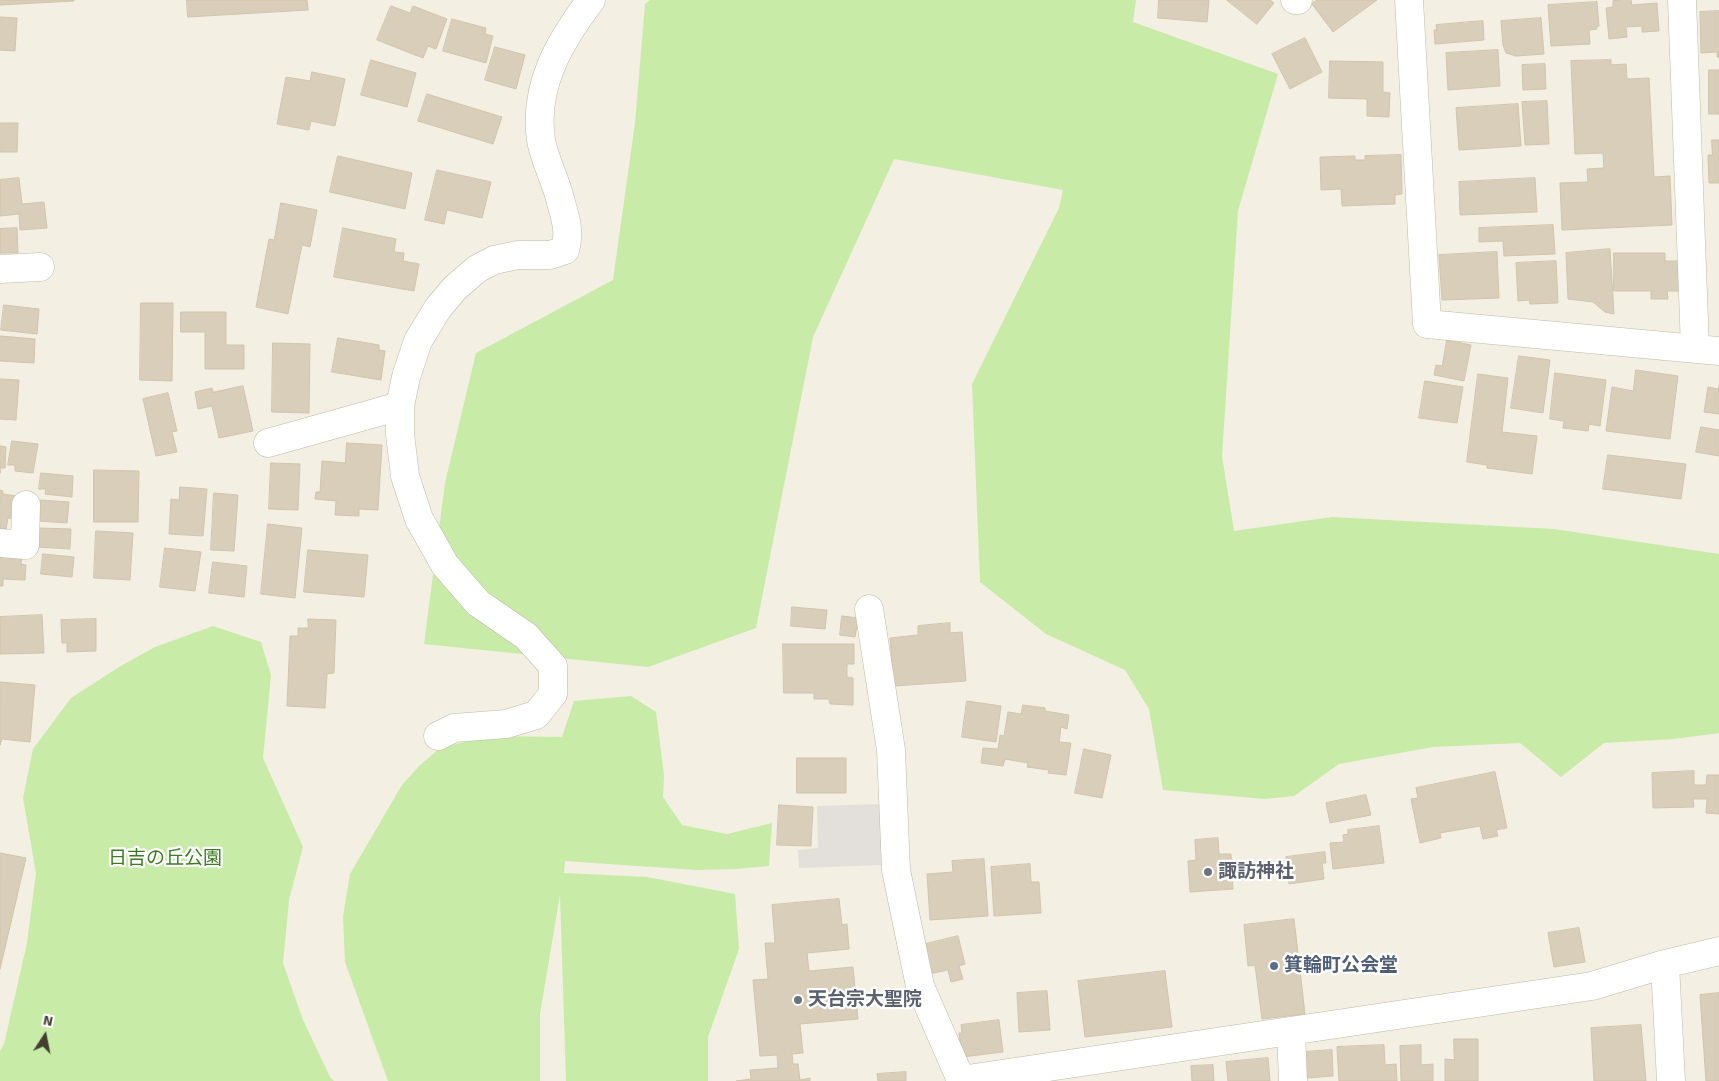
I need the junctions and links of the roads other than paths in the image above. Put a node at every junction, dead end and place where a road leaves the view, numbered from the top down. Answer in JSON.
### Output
{"nodes":[{"id":1,"x":591,"y":0,"type":"edge"},
{"id":2,"x":1409,"y":0,"type":"edge"},
{"id":3,"x":1682,"y":0,"type":"edge"},
{"id":4,"x":40,"y":266,"type":"dead end"},
{"id":5,"x":0,"y":269,"type":"edge"},
{"id":6,"x":1707,"y":349,"type":"edge"},
{"id":7,"x":400,"y":406,"type":"junction"},
{"id":8,"x":268,"y":443,"type":"dead end"},
{"id":9,"x":26,"y":505,"type":"dead end"},
{"id":10,"x":0,"y":543,"type":"edge"},
{"id":11,"x":868,"y":609,"type":"dead end"},
{"id":12,"x":438,"y":736,"type":"dead end"},
{"id":13,"x":1719,"y":951,"type":"edge"},
{"id":14,"x":1665,"y":964,"type":"junction"},
{"id":15,"x":1291,"y":1032,"type":"junction"},
{"id":16,"x":961,"y":1080,"type":"edge"},
{"id":17,"x":1294,"y":1081,"type":"edge"},
{"id":18,"x":1671,"y":1081,"type":"edge"}],
"edges":[{"from":1,"to":7,"type":"street"},
{"from":2,"to":6,"type":"street"},
{"from":3,"to":6,"type":"street"},
{"from":4,"to":5,"type":"street"},
{"from":7,"to":8,"type":"street"},
{"from":7,"to":12,"type":"street"},
{"from":9,"to":10,"type":"street"},
{"from":11,"to":16,"type":"street"},
{"from":13,"to":14,"type":"street"},
{"from":14,"to":15,"type":"street"},
{"from":14,"to":18,"type":"street"},
{"from":15,"to":16,"type":"street"},
{"from":15,"to":17,"type":"street"}]}
